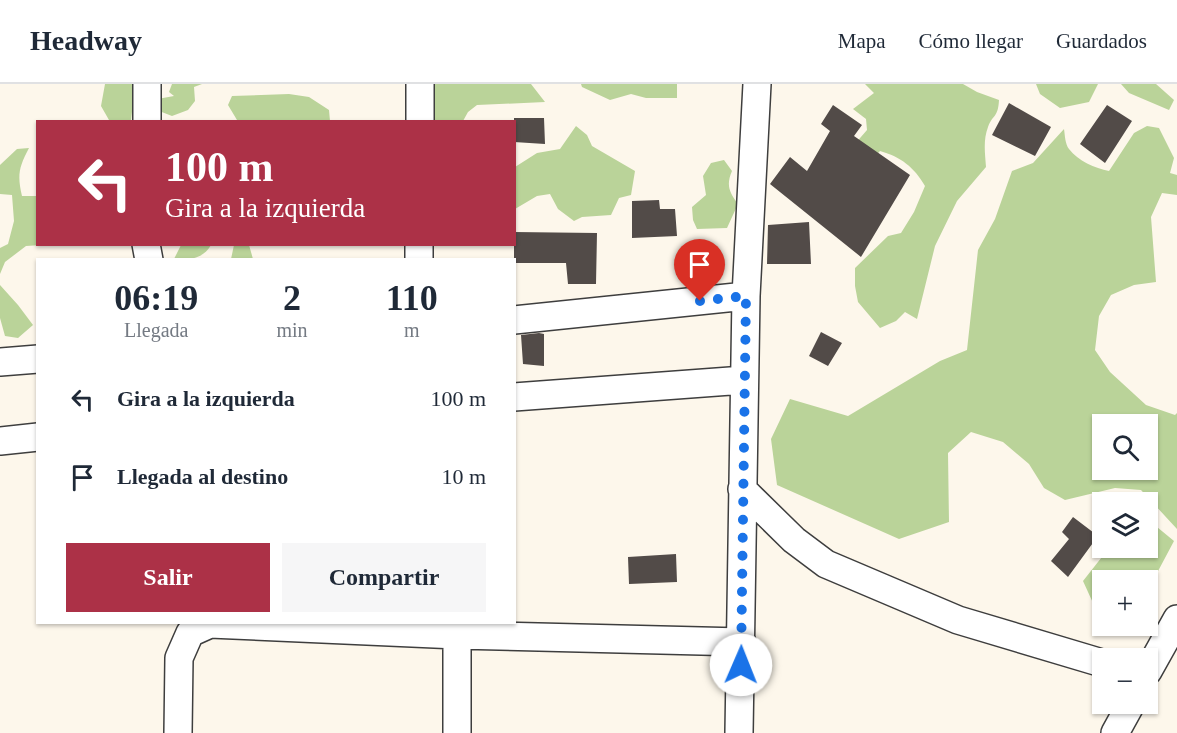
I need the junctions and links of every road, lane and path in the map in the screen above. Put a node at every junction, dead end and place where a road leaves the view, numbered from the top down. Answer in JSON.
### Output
{"nodes":[{"id":1,"x":147,"y":84,"type":"edge"},
{"id":2,"x":420,"y":84,"type":"edge"},
{"id":3,"x":757,"y":84,"type":"edge"},
{"id":4,"x":147,"y":120,"type":"edge"},
{"id":5,"x":420,"y":120,"type":"edge"},
{"id":6,"x":746,"y":296,"type":"junction"},
{"id":7,"x":516,"y":320,"type":"edge"},
{"id":8,"x":36,"y":359,"type":"edge"},
{"id":9,"x":0,"y":362,"type":"edge"},
{"id":10,"x":744,"y":380,"type":"junction"},
{"id":11,"x":516,"y":397,"type":"edge"},
{"id":12,"x":36,"y":437,"type":"edge"},
{"id":13,"x":0,"y":441,"type":"edge"},
{"id":14,"x":742,"y":489,"type":"junction"},
{"id":15,"x":1177,"y":619,"type":"edge"},
{"id":16,"x":186,"y":628,"type":"edge"},
{"id":17,"x":457,"y":635,"type":"junction"},
{"id":18,"x":742,"y":642,"type":"junction"},
{"id":19,"x":1158,"y":653,"type":"edge"},
{"id":20,"x":1092,"y":660,"type":"edge"},
{"id":21,"x":178,"y":733,"type":"edge"},
{"id":22,"x":457,"y":733,"type":"edge"},
{"id":23,"x":739,"y":733,"type":"edge"}],
"edges":[{"from":1,"to":4,"type":"street"},
{"from":2,"to":5,"type":"street"},
{"from":3,"to":6,"type":"street"},
{"from":6,"to":7,"type":"street"},
{"from":6,"to":10,"type":"street"},
{"from":8,"to":9,"type":"street"},
{"from":10,"to":11,"type":"street"},
{"from":10,"to":14,"type":"street"},
{"from":12,"to":13,"type":"street"},
{"from":14,"to":18,"type":"street"},
{"from":14,"to":20,"type":"street"},
{"from":15,"to":19,"type":"street"},
{"from":16,"to":17,"type":"street"},
{"from":16,"to":21,"type":"street"},
{"from":17,"to":18,"type":"street"},
{"from":17,"to":22,"type":"street"},
{"from":18,"to":23,"type":"street"}]}
